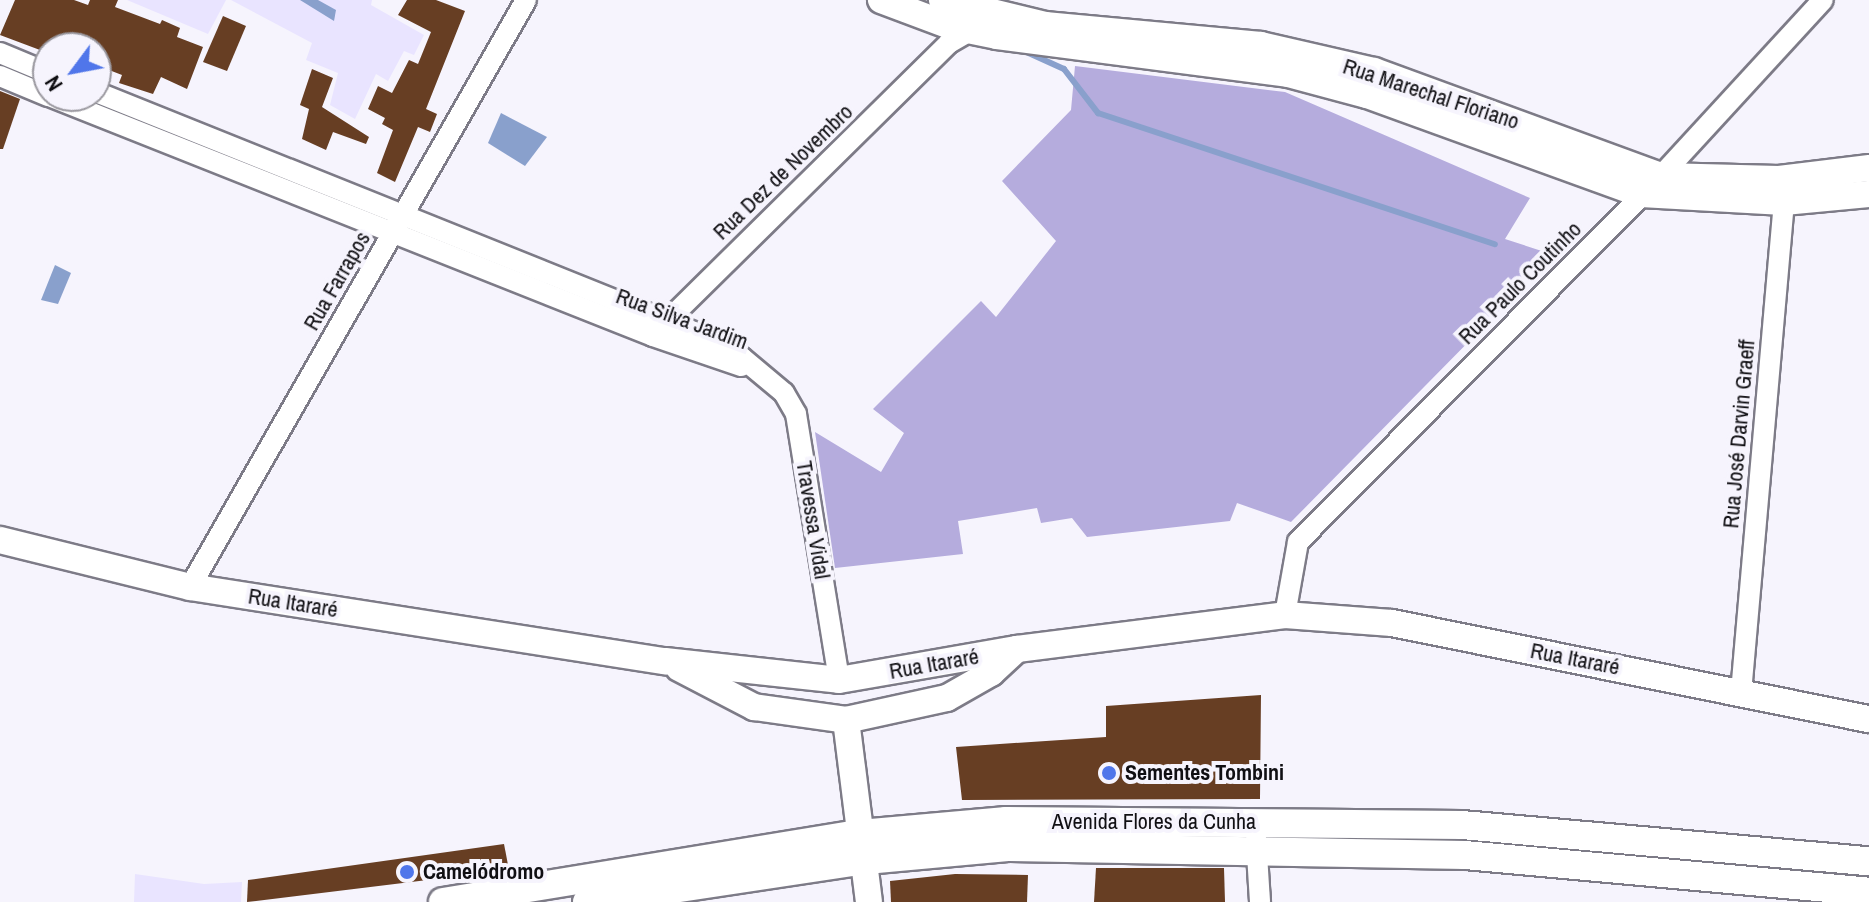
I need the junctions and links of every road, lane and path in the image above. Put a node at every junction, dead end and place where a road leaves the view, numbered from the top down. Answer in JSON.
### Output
{"nodes":[{"id":1,"x":526,"y":0,"type":"edge"},
{"id":2,"x":881,"y":0,"type":"edge"},
{"id":3,"x":1823,"y":0,"type":"edge"},
{"id":4,"x":963,"y":15,"type":"edge"},
{"id":5,"x":0,"y":53,"type":"edge"},
{"id":6,"x":32,"y":66,"type":"edge"},
{"id":7,"x":0,"y":76,"type":"edge"},
{"id":8,"x":1370,"y":83,"type":"junction"},
{"id":9,"x":32,"y":89,"type":"edge"},
{"id":10,"x":112,"y":107,"type":"edge"},
{"id":11,"x":192,"y":142,"type":"junction"},
{"id":12,"x":1869,"y":168,"type":"edge"},
{"id":13,"x":1661,"y":176,"type":"junction"},
{"id":14,"x":1781,"y":190,"type":"junction"},
{"id":15,"x":1641,"y":194,"type":"junction"},
{"id":16,"x":1869,"y":194,"type":"edge"},
{"id":17,"x":402,"y":214,"type":"junction"},
{"id":18,"x":392,"y":233,"type":"junction"},
{"id":19,"x":526,"y":276,"type":"junction"},
{"id":20,"x":659,"y":328,"type":"junction"},
{"id":21,"x":760,"y":373,"type":"joint"},
{"id":22,"x":0,"y":540,"type":"edge"},
{"id":23,"x":190,"y":587,"type":"junction"},
{"id":24,"x":1285,"y":615,"type":"junction"},
{"id":25,"x":1017,"y":649,"type":"junction"},
{"id":26,"x":665,"y":661,"type":"junction"},
{"id":27,"x":839,"y":680,"type":"junction"},
{"id":28,"x":1741,"y":693,"type":"junction"},
{"id":29,"x":1869,"y":719,"type":"edge"},
{"id":30,"x":846,"y":720,"type":"junction"},
{"id":31,"x":1462,"y":825,"type":"junction"},
{"id":32,"x":1256,"y":835,"type":"junction"},
{"id":33,"x":863,"y":847,"type":"junction"},
{"id":34,"x":1465,"y":855,"type":"junction"},
{"id":35,"x":1826,"y":856,"type":"junction"},
{"id":36,"x":1869,"y":861,"type":"edge"},
{"id":37,"x":1869,"y":892,"type":"edge"},
{"id":38,"x":1823,"y":895,"type":"edge"},
{"id":39,"x":443,"y":902,"type":"edge"},
{"id":40,"x":587,"y":902,"type":"edge"},
{"id":41,"x":869,"y":902,"type":"edge"},
{"id":42,"x":1260,"y":902,"type":"edge"}],
"edges":[{"from":1,"to":17,"type":"street","name":"Rua Farrapos"},
{"from":2,"to":4,"type":"street","name":"Rua Marechal Floriano"},
{"from":3,"to":13,"type":"street","name":"Rua Paulo Coutinho"},
{"from":4,"to":8,"type":"street","name":"Rua Marechal Floriano"},
{"from":4,"to":20,"type":"street","name":"Rua Dez de Novembro"},
{"from":5,"to":6,"type":"street"},
{"from":7,"to":9,"type":"street","name":"Rua Silva Jardim"},
{"from":8,"to":13,"type":"street","name":"Rua Marechal Floriano"},
{"from":8,"to":15,"type":"street","name":"Rua Marechal Floriano"},
{"from":10,"to":11,"type":"street","name":"Rua Silva Jardim"},
{"from":11,"to":17,"type":"street","name":"Rua Silva Jardim"},
{"from":11,"to":18,"type":"street","name":"Rua Silva Jardim"},
{"from":12,"to":14,"type":"street","name":"Rua Marechal Floriano"},
{"from":13,"to":14,"type":"street","name":"Rua Marechal Floriano"},
{"from":13,"to":15,"type":"street","name":"Rua Paulo Coutinho"},
{"from":14,"to":15,"type":"street","name":"Rua Marechal Floriano"},
{"from":14,"to":16,"type":"street"},
{"from":14,"to":28,"type":"street","name":"Rua José Darvin Graeff"},
{"from":15,"to":24,"type":"street","name":"Rua Paulo Coutinho"},
{"from":17,"to":18,"type":"street","name":"Rua Farrapos"},
{"from":17,"to":19,"type":"street","name":"Rua Silva Jardim"},
{"from":18,"to":19,"type":"street","name":"Rua Silva Jardim"},
{"from":18,"to":23,"type":"street","name":"Rua Farrapos"},
{"from":19,"to":20,"type":"street","name":"Rua Silva Jardim"},
{"from":20,"to":21,"type":"street","name":"Rua Silva Jardim"},
{"from":21,"to":27,"type":"street","name":"Travessa Vidal"},
{"from":22,"to":23,"type":"street","name":"Rua Itararé"},
{"from":23,"to":26,"type":"street","name":"Rua Itararé"},
{"from":24,"to":25,"type":"street","name":"Rua Itararé"},
{"from":24,"to":28,"type":"street","name":"Rua Itararé"},
{"from":25,"to":27,"type":"street","name":"Rua Itararé"},
{"from":25,"to":30,"type":"street"},
{"from":26,"to":27,"type":"street","name":"Rua Itararé"},
{"from":26,"to":30,"type":"street"},
{"from":28,"to":29,"type":"street","name":"Rua Itararé"},
{"from":30,"to":33,"type":"street"},
{"from":31,"to":32,"type":"main road","name":"Avenida Flores da Cunha"},
{"from":31,"to":34,"type":"main road"},
{"from":31,"to":35,"type":"main road","name":"Avenida Flores da Cunha"},
{"from":32,"to":33,"type":"main road","name":"Avenida Flores da Cunha"},
{"from":32,"to":34,"type":"main road","name":"Avenida Flores da Cunha"},
{"from":32,"to":42,"type":"street"},
{"from":33,"to":39,"type":"main road","name":"Avenida Flores da Cunha"},
{"from":33,"to":40,"type":"main road","name":"Avenida Flores da Cunha"},
{"from":33,"to":41,"type":"street"},
{"from":34,"to":38,"type":"main road","name":"Avenida Flores da Cunha"},
{"from":35,"to":36,"type":"main road","name":"Avenida Flores da Cunha"},
{"from":35,"to":38,"type":"street"},
{"from":37,"to":38,"type":"main road","name":"Avenida Flores da Cunha"}]}
